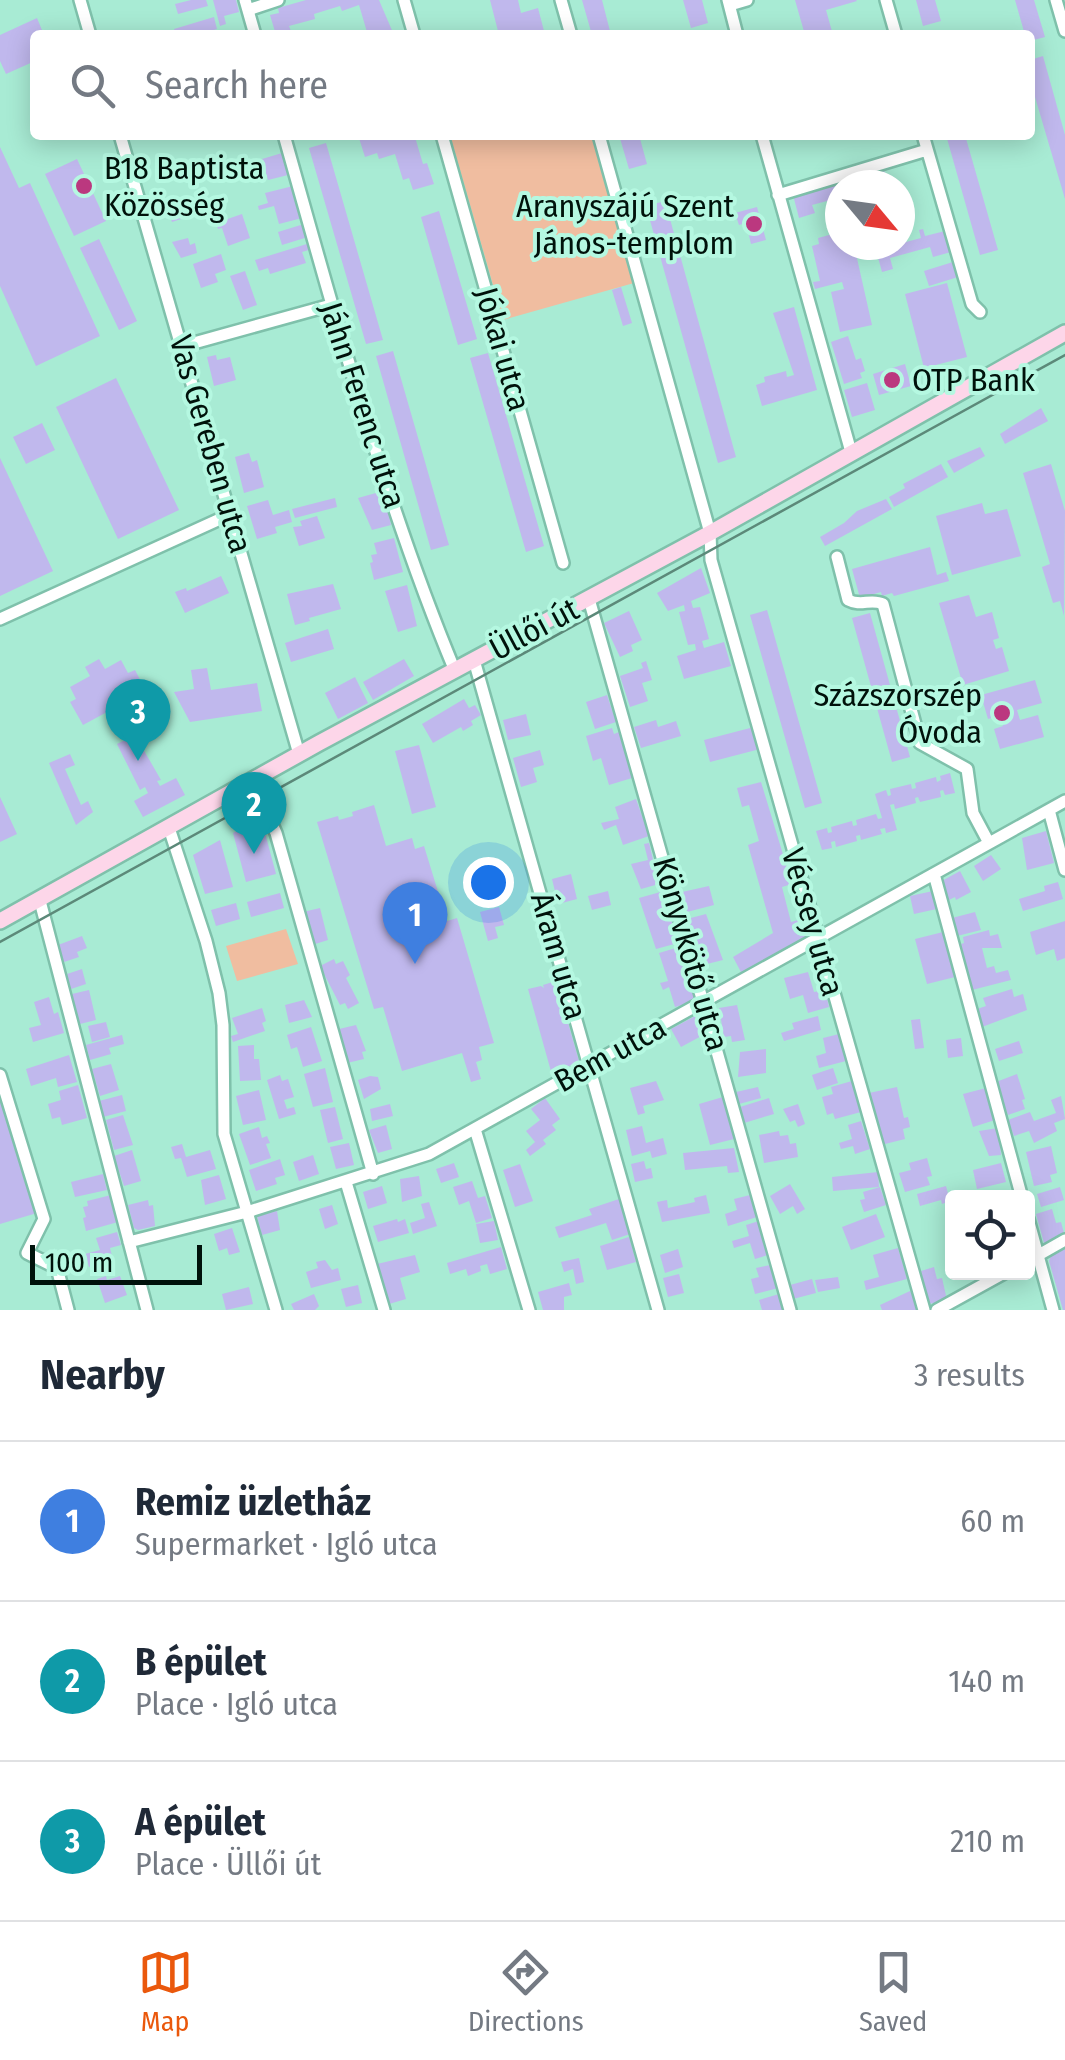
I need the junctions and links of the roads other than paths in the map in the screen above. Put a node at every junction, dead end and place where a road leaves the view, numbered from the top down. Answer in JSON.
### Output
{"nodes":[{"id":1,"x":80,"y":0,"type":"edge"},
{"id":2,"x":278,"y":0,"type":"edge"},
{"id":3,"x":404,"y":0,"type":"edge"},
{"id":4,"x":561,"y":0,"type":"edge"},
{"id":5,"x":747,"y":0,"type":"edge"},
{"id":6,"x":886,"y":0,"type":"edge"},
{"id":7,"x":1056,"y":0,"type":"edge"},
{"id":8,"x":729,"y":3,"type":"edge"},
{"id":9,"x":247,"y":5,"type":"edge"},
{"id":10,"x":89,"y":30,"type":"edge"},
{"id":11,"x":254,"y":30,"type":"edge"},
{"id":12,"x":413,"y":30,"type":"edge"},
{"id":13,"x":570,"y":30,"type":"edge"},
{"id":14,"x":736,"y":30,"type":"edge"},
{"id":15,"x":895,"y":30,"type":"edge"},
{"id":16,"x":1065,"y":31,"type":"edge"},
{"id":17,"x":121,"y":140,"type":"edge"},
{"id":18,"x":285,"y":140,"type":"edge"},
{"id":19,"x":443,"y":140,"type":"edge"},
{"id":20,"x":600,"y":140,"type":"edge"},
{"id":21,"x":763,"y":140,"type":"edge"},
{"id":22,"x":924,"y":140,"type":"edge"},
{"id":23,"x":927,"y":150,"type":"junction"},
{"id":24,"x":778,"y":195,"type":"junction"},
{"id":25,"x":330,"y":305,"type":"junction"},
{"id":26,"x":980,"y":312,"type":"dead end"},
{"id":27,"x":1065,"y":332,"type":"edge"},
{"id":28,"x":183,"y":346,"type":"junction"},
{"id":29,"x":851,"y":452,"type":"junction"},
{"id":30,"x":232,"y":514,"type":"junction"},
{"id":31,"x":710,"y":533,"type":"junction"},
{"id":32,"x":837,"y":557,"type":"dead end"},
{"id":33,"x":564,"y":563,"type":"dead end"},
{"id":34,"x":590,"y":599,"type":"junction"},
{"id":35,"x":0,"y":619,"type":"edge"},
{"id":36,"x":474,"y":660,"type":"junction"},
{"id":37,"x":454,"y":671,"type":"junction"},
{"id":38,"x":299,"y":754,"type":"junction"},
{"id":39,"x":258,"y":778,"type":"junction"},
{"id":40,"x":1065,"y":802,"type":"edge"},
{"id":41,"x":1049,"y":810,"type":"junction"},
{"id":42,"x":169,"y":828,"type":"junction"},
{"id":43,"x":989,"y":842,"type":"junction"},
{"id":44,"x":1065,"y":870,"type":"edge"},
{"id":45,"x":934,"y":874,"type":"junction"},
{"id":46,"x":40,"y":901,"type":"junction"},
{"id":47,"x":0,"y":921,"type":"edge"},
{"id":48,"x":816,"y":938,"type":"junction"},
{"id":49,"x":705,"y":1002,"type":"junction"},
{"id":50,"x":591,"y":1065,"type":"junction"},
{"id":51,"x":0,"y":1074,"type":"edge"},
{"id":52,"x":475,"y":1129,"type":"junction"},
{"id":53,"x":373,"y":1174,"type":"junction"},
{"id":54,"x":346,"y":1182,"type":"junction"},
{"id":55,"x":1020,"y":1190,"type":"edge"},
{"id":56,"x":246,"y":1212,"type":"junction"},
{"id":57,"x":1065,"y":1240,"type":"edge"},
{"id":58,"x":128,"y":1242,"type":"junction"},
{"id":59,"x":1035,"y":1256,"type":"edge"},
{"id":60,"x":1035,"y":1265,"type":"edge"},
{"id":61,"x":992,"y":1280,"type":"edge"},
{"id":62,"x":68,"y":1310,"type":"edge"},
{"id":63,"x":148,"y":1310,"type":"edge"},
{"id":64,"x":276,"y":1310,"type":"edge"},
{"id":65,"x":384,"y":1310,"type":"edge"},
{"id":66,"x":529,"y":1310,"type":"edge"},
{"id":67,"x":658,"y":1310,"type":"edge"},
{"id":68,"x":790,"y":1310,"type":"edge"},
{"id":69,"x":924,"y":1310,"type":"edge"},
{"id":70,"x":938,"y":1310,"type":"edge"},
{"id":71,"x":1054,"y":1310,"type":"edge"}],
"edges":[{"from":1,"to":10,"type":"street"},
{"from":2,"to":9,"type":"street"},
{"from":3,"to":12,"type":"street"},
{"from":4,"to":13,"type":"street"},
{"from":5,"to":8,"type":"street"},
{"from":6,"to":15,"type":"street"},
{"from":7,"to":16,"type":"street"},
{"from":8,"to":14,"type":"street"},
{"from":9,"to":11,"type":"street"},
{"from":17,"to":28,"type":"street","name":"Vas Gereben utca"},
{"from":18,"to":25,"type":"street","name":"Jáhn Ferenc utca"},
{"from":19,"to":33,"type":"street","name":"Jókai utca"},
{"from":20,"to":31,"type":"street","name":"Vécsey utca"},
{"from":21,"to":24,"type":"street"},
{"from":22,"to":23,"type":"street"},
{"from":23,"to":24,"type":"street"},
{"from":23,"to":26,"type":"street"},
{"from":24,"to":29,"type":"street"},
{"from":25,"to":28,"type":"street"},
{"from":25,"to":37,"type":"street","name":"Jáhn Ferenc utca"},
{"from":27,"to":29,"type":"main road","name":"Üllői út"},
{"from":28,"to":30,"type":"street","name":"Vas Gereben utca"},
{"from":29,"to":31,"type":"main road","name":"Üllői út"},
{"from":30,"to":35,"type":"street"},
{"from":30,"to":38,"type":"street","name":"Vas Gereben utca"},
{"from":31,"to":34,"type":"main road","name":"Üllői út"},
{"from":31,"to":48,"type":"street","name":"Vécsey utca"},
{"from":32,"to":43,"type":"street"},
{"from":34,"to":36,"type":"main road","name":"Üllői út"},
{"from":34,"to":49,"type":"street","name":"Könyvkötő utca"},
{"from":36,"to":37,"type":"main road","name":"Üllői út"},
{"from":36,"to":50,"type":"street","name":"Áram utca"},
{"from":37,"to":38,"type":"main road","name":"Üllői út"},
{"from":38,"to":39,"type":"main road","name":"Üllői út"},
{"from":39,"to":42,"type":"main road","name":"Üllői út"},
{"from":39,"to":53,"type":"street"},
{"from":40,"to":41,"type":"street","name":"Bem utca"},
{"from":41,"to":43,"type":"street","name":"Bem utca"},
{"from":41,"to":44,"type":"street"},
{"from":42,"to":46,"type":"main road","name":"Üllői út"},
{"from":42,"to":56,"type":"street"},
{"from":43,"to":45,"type":"street","name":"Bem utca"},
{"from":45,"to":48,"type":"street","name":"Bem utca"},
{"from":45,"to":55,"type":"street"},
{"from":46,"to":47,"type":"main road","name":"Üllői út"},
{"from":46,"to":58,"type":"street"},
{"from":48,"to":49,"type":"street","name":"Bem utca"},
{"from":48,"to":69,"type":"street","name":"Vécsey utca"},
{"from":49,"to":50,"type":"street","name":"Bem utca"},
{"from":49,"to":68,"type":"street","name":"Könyvkötő utca"},
{"from":50,"to":52,"type":"street","name":"Bem utca"},
{"from":50,"to":67,"type":"street","name":"Áram utca"},
{"from":51,"to":62,"type":"street"},
{"from":52,"to":53,"type":"street","name":"Bem utca"},
{"from":52,"to":66,"type":"street"},
{"from":53,"to":54,"type":"street","name":"Bem utca"},
{"from":54,"to":56,"type":"street","name":"Bem utca"},
{"from":54,"to":65,"type":"street"},
{"from":56,"to":58,"type":"street","name":"Bem utca"},
{"from":56,"to":64,"type":"street"},
{"from":57,"to":59,"type":"street"},
{"from":58,"to":63,"type":"street"},
{"from":60,"to":71,"type":"street"},
{"from":61,"to":70,"type":"street"}]}
